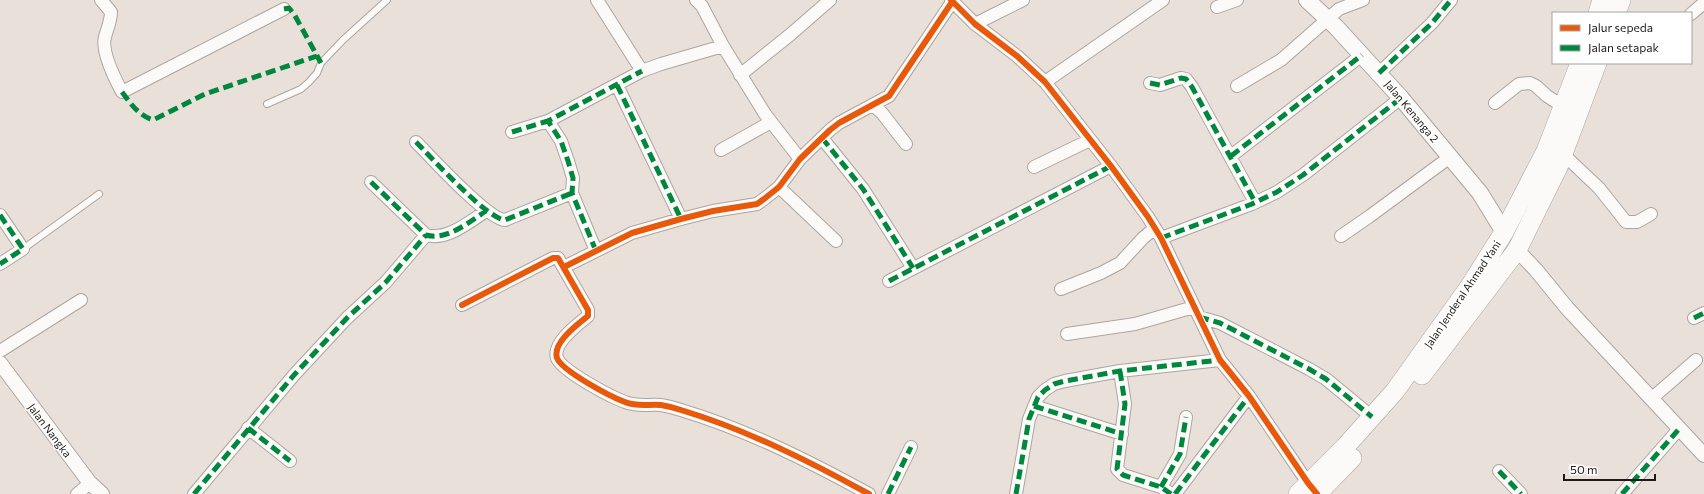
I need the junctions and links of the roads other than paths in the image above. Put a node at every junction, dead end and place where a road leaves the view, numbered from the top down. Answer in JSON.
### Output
{"nodes":[{"id":1,"x":102,"y":0,"type":"edge"},
{"id":2,"x":387,"y":0,"type":"edge"},
{"id":3,"x":597,"y":0,"type":"edge"},
{"id":4,"x":696,"y":0,"type":"edge"},
{"id":5,"x":830,"y":0,"type":"edge"},
{"id":6,"x":1023,"y":0,"type":"edge"},
{"id":7,"x":1163,"y":0,"type":"edge"},
{"id":8,"x":1237,"y":0,"type":"edge"},
{"id":9,"x":1307,"y":0,"type":"edge"},
{"id":10,"x":1363,"y":0,"type":"edge"},
{"id":11,"x":1451,"y":0,"type":"edge"},
{"id":12,"x":1602,"y":0,"type":"edge"},
{"id":13,"x":1621,"y":0,"type":"edge"},
{"id":14,"x":951,"y":1,"type":"edge"},
{"id":15,"x":1704,"y":3,"type":"edge"},
{"id":16,"x":1217,"y":7,"type":"dead end"},
{"id":17,"x":284,"y":9,"type":"dead end"},
{"id":18,"x":1598,"y":12,"type":"edge"},
{"id":19,"x":1616,"y":12,"type":"edge"},
{"id":20,"x":1692,"y":13,"type":"edge"},
{"id":21,"x":1327,"y":18,"type":"junction"},
{"id":22,"x":975,"y":24,"type":"junction"},
{"id":23,"x":723,"y":46,"type":"junction"},
{"id":24,"x":1362,"y":55,"type":"junction"},
{"id":25,"x":1580,"y":64,"type":"edge"},
{"id":26,"x":1597,"y":64,"type":"edge"},
{"id":27,"x":642,"y":71,"type":"junction"},
{"id":28,"x":1379,"y":73,"type":"junction"},
{"id":29,"x":740,"y":75,"type":"junction"},
{"id":30,"x":1045,"y":82,"type":"junction"},
{"id":31,"x":1150,"y":82,"type":"dead end"},
{"id":32,"x":617,"y":85,"type":"junction"},
{"id":33,"x":1237,"y":86,"type":"dead end"},
{"id":34,"x":1402,"y":98,"type":"junction"},
{"id":35,"x":1495,"y":103,"type":"dead end"},
{"id":36,"x":267,"y":104,"type":"dead end"},
{"id":37,"x":873,"y":106,"type":"junction"},
{"id":38,"x":1564,"y":107,"type":"junction"},
{"id":39,"x":548,"y":121,"type":"junction"},
{"id":40,"x":771,"y":122,"type":"junction"},
{"id":41,"x":512,"y":132,"type":"dead end"},
{"id":42,"x":822,"y":138,"type":"junction"},
{"id":43,"x":1090,"y":140,"type":"junction"},
{"id":44,"x":416,"y":142,"type":"dead end"},
{"id":45,"x":906,"y":144,"type":"dead end"},
{"id":46,"x":721,"y":150,"type":"dead end"},
{"id":47,"x":1563,"y":154,"type":"junction"},
{"id":48,"x":1232,"y":156,"type":"junction"},
{"id":49,"x":1450,"y":157,"type":"junction"},
{"id":50,"x":800,"y":159,"type":"junction"},
{"id":51,"x":1111,"y":166,"type":"junction"},
{"id":52,"x":1034,"y":167,"type":"dead end"},
{"id":53,"x":371,"y":182,"type":"dead end"},
{"id":54,"x":779,"y":187,"type":"junction"},
{"id":55,"x":572,"y":193,"type":"junction"},
{"id":56,"x":99,"y":194,"type":"dead end"},
{"id":57,"x":1256,"y":202,"type":"junction"},
{"id":58,"x":486,"y":211,"type":"junction"},
{"id":59,"x":1651,"y":214,"type":"dead end"},
{"id":60,"x":0,"y":215,"type":"edge"},
{"id":61,"x":681,"y":219,"type":"junction"},
{"id":62,"x":1154,"y":228,"type":"junction"},
{"id":63,"x":1504,"y":232,"type":"junction"},
{"id":64,"x":426,"y":235,"type":"junction"},
{"id":65,"x":1341,"y":236,"type":"dead end"},
{"id":66,"x":1161,"y":238,"type":"junction"},
{"id":67,"x":836,"y":241,"type":"dead end"},
{"id":68,"x":23,"y":249,"type":"junction"},
{"id":69,"x":1517,"y":250,"type":"junction"},
{"id":70,"x":596,"y":251,"type":"junction"},
{"id":71,"x":0,"y":264,"type":"edge"},
{"id":72,"x":564,"y":267,"type":"junction"},
{"id":73,"x":913,"y":268,"type":"junction"},
{"id":74,"x":889,"y":281,"type":"dead end"},
{"id":75,"x":1061,"y":289,"type":"dead end"},
{"id":76,"x":81,"y":300,"type":"dead end"},
{"id":77,"x":462,"y":305,"type":"dead end"},
{"id":78,"x":1196,"y":312,"type":"junction"},
{"id":79,"x":1066,"y":334,"type":"dead end"},
{"id":80,"x":0,"y":351,"type":"edge"},
{"id":81,"x":1220,"y":360,"type":"junction"},
{"id":82,"x":1696,"y":360,"type":"dead end"},
{"id":83,"x":0,"y":363,"type":"edge"},
{"id":84,"x":1120,"y":371,"type":"junction"},
{"id":85,"x":1249,"y":396,"type":"junction"},
{"id":86,"x":1651,"y":399,"type":"junction"},
{"id":87,"x":1034,"y":406,"type":"junction"},
{"id":88,"x":1186,"y":417,"type":"dead end"},
{"id":89,"x":1372,"y":417,"type":"junction"},
{"id":90,"x":248,"y":428,"type":"junction"},
{"id":91,"x":1679,"y":430,"type":"junction"},
{"id":92,"x":1122,"y":434,"type":"junction"},
{"id":93,"x":911,"y":447,"type":"dead end"},
{"id":94,"x":1704,"y":455,"type":"edge"},
{"id":95,"x":290,"y":461,"type":"dead end"},
{"id":96,"x":1498,"y":471,"type":"dead end"},
{"id":97,"x":90,"y":482,"type":"junction"},
{"id":98,"x":1166,"y":491,"type":"edge"},
{"id":99,"x":1310,"y":491,"type":"edge"},
{"id":100,"x":77,"y":494,"type":"edge"},
{"id":101,"x":102,"y":494,"type":"edge"},
{"id":102,"x":194,"y":494,"type":"edge"},
{"id":103,"x":869,"y":494,"type":"edge"},
{"id":104,"x":888,"y":494,"type":"edge"},
{"id":105,"x":1016,"y":494,"type":"edge"},
{"id":106,"x":1175,"y":494,"type":"edge"},
{"id":107,"x":1521,"y":494,"type":"edge"},
{"id":108,"x":1622,"y":494,"type":"edge"}],
"edges":[{"from":1,"to":17,"type":"street"},
{"from":2,"to":36,"type":"lane"},
{"from":3,"to":27,"type":"street"},
{"from":4,"to":23,"type":"street"},
{"from":5,"to":29,"type":"street"},
{"from":6,"to":22,"type":"street"},
{"from":7,"to":30,"type":"street"},
{"from":8,"to":16,"type":"street"},
{"from":9,"to":21,"type":"main road","name":"Jalan Kenanga 2"},
{"from":10,"to":21,"type":"street"},
{"from":11,"to":28,"type":"street"},
{"from":12,"to":18,"type":"highway"},
{"from":13,"to":19,"type":"highway"},
{"from":14,"to":22,"type":"street"},
{"from":14,"to":37,"type":"street"},
{"from":15,"to":20,"type":"street"},
{"from":21,"to":24,"type":"main road","name":"Jalan Kenanga 2"},
{"from":21,"to":33,"type":"street"},
{"from":22,"to":30,"type":"street"},
{"from":23,"to":27,"type":"street"},
{"from":23,"to":29,"type":"street"},
{"from":24,"to":28,"type":"main road","name":"Jalan Kenanga 2"},
{"from":24,"to":48,"type":"street"},
{"from":25,"to":38,"type":"highway","name":"Jalan Jenderal Ahmad Yani"},
{"from":26,"to":47,"type":"highway","name":"Jalan Jenderal Ahmad Yani"},
{"from":27,"to":32,"type":"street"},
{"from":28,"to":34,"type":"main road","name":"Jalan Kenanga 2"},
{"from":29,"to":40,"type":"street"},
{"from":30,"to":43,"type":"street"},
{"from":31,"to":48,"type":"street"},
{"from":32,"to":39,"type":"street"},
{"from":32,"to":61,"type":"street"},
{"from":34,"to":49,"type":"main road","name":"Jalan Kenanga 2"},
{"from":34,"to":57,"type":"street"},
{"from":35,"to":38,"type":"street"},
{"from":37,"to":42,"type":"street"},
{"from":37,"to":45,"type":"street"},
{"from":38,"to":63,"type":"highway","name":"Jalan Jenderal Ahmad Yani"},
{"from":39,"to":41,"type":"street"},
{"from":39,"to":55,"type":"street"},
{"from":40,"to":46,"type":"street"},
{"from":40,"to":50,"type":"street"},
{"from":42,"to":50,"type":"street"},
{"from":42,"to":73,"type":"street"},
{"from":43,"to":51,"type":"street"},
{"from":43,"to":52,"type":"street"},
{"from":44,"to":58,"type":"street"},
{"from":47,"to":59,"type":"street"},
{"from":47,"to":69,"type":"highway","name":"Jalan Jenderal Ahmad Yani"},
{"from":48,"to":57,"type":"street"},
{"from":49,"to":63,"type":"main road","name":"Jalan Kenanga 2"},
{"from":49,"to":65,"type":"street"},
{"from":50,"to":54,"type":"street"},
{"from":51,"to":62,"type":"street"},
{"from":51,"to":73,"type":"street"},
{"from":53,"to":64,"type":"street"},
{"from":54,"to":61,"type":"street"},
{"from":54,"to":67,"type":"street"},
{"from":55,"to":58,"type":"street"},
{"from":55,"to":70,"type":"street"},
{"from":56,"to":68,"type":"lane"},
{"from":57,"to":66,"type":"street"},
{"from":58,"to":64,"type":"street"},
{"from":60,"to":68,"type":"street"},
{"from":61,"to":70,"type":"street"},
{"from":62,"to":66,"type":"street"},
{"from":62,"to":75,"type":"street"},
{"from":63,"to":69,"type":"highway"},
{"from":63,"to":89,"type":"highway","name":"Jalan Jenderal Ahmad Yani"},
{"from":64,"to":90,"type":"street"},
{"from":66,"to":78,"type":"street"},
{"from":68,"to":71,"type":"street"},
{"from":69,"to":86,"type":"street"},
{"from":69,"to":99,"type":"highway","name":"Jalan Jenderal Ahmad Yani"},
{"from":70,"to":72,"type":"street"},
{"from":72,"to":77,"type":"street"},
{"from":72,"to":103,"type":"street"},
{"from":73,"to":74,"type":"street"},
{"from":76,"to":80,"type":"street"},
{"from":78,"to":79,"type":"street"},
{"from":78,"to":81,"type":"street"},
{"from":78,"to":89,"type":"street"},
{"from":81,"to":84,"type":"street"},
{"from":81,"to":85,"type":"street"},
{"from":82,"to":86,"type":"street"},
{"from":83,"to":97,"type":"street","name":"Jalan Nangka"},
{"from":84,"to":87,"type":"street"},
{"from":84,"to":92,"type":"street"},
{"from":85,"to":99,"type":"street"},
{"from":85,"to":106,"type":"street"},
{"from":86,"to":91,"type":"street"},
{"from":87,"to":92,"type":"street"},
{"from":87,"to":105,"type":"street"},
{"from":88,"to":98,"type":"street"},
{"from":89,"to":99,"type":"highway","name":"Jalan Jenderal Ahmad Yani"},
{"from":90,"to":95,"type":"street"},
{"from":90,"to":102,"type":"street"},
{"from":91,"to":94,"type":"street"},
{"from":91,"to":108,"type":"street"},
{"from":92,"to":98,"type":"street"},
{"from":93,"to":104,"type":"street"},
{"from":96,"to":107,"type":"street"},
{"from":97,"to":100,"type":"street"},
{"from":97,"to":101,"type":"street","name":"Jalan Nangka"}]}
